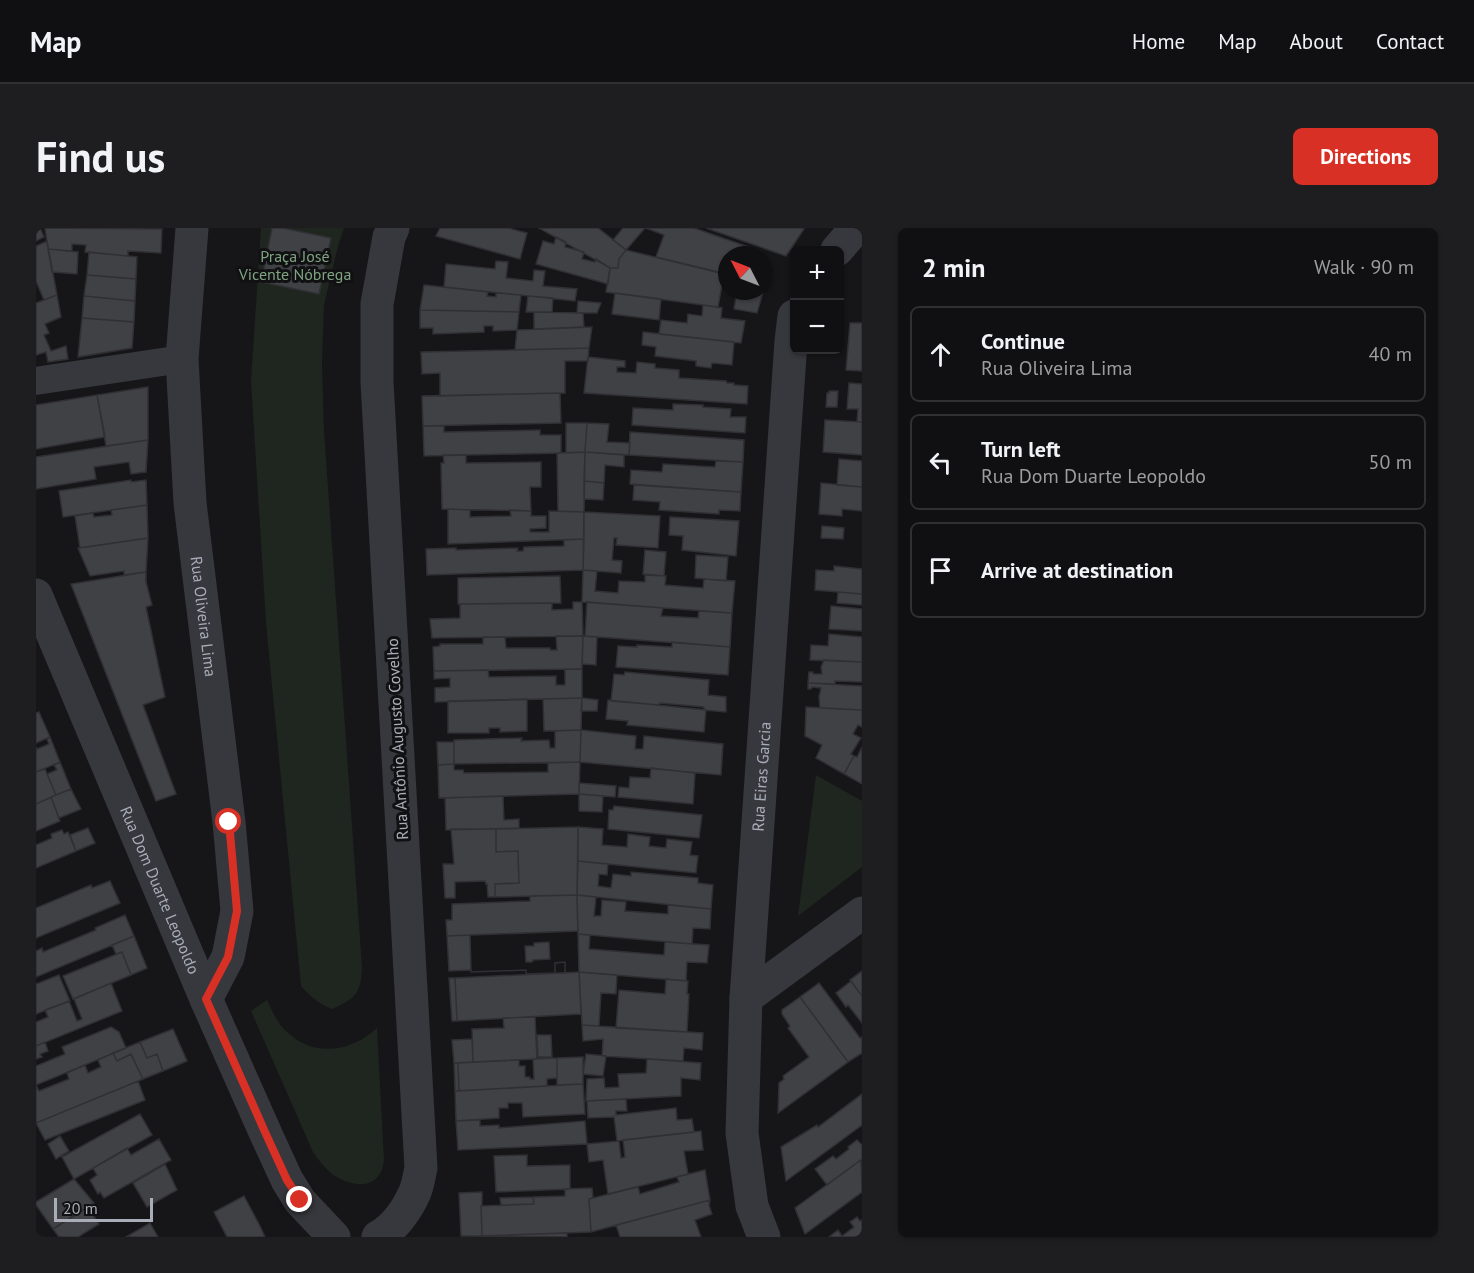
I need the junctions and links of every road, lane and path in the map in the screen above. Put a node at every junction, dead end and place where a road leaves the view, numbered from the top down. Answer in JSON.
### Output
{"nodes":[{"id":1,"x":192,"y":228,"type":"edge"},
{"id":2,"x":393,"y":228,"type":"edge"},
{"id":3,"x":856,"y":228,"type":"edge"},
{"id":4,"x":840,"y":246,"type":"edge"},
{"id":5,"x":790,"y":341,"type":"edge"},
{"id":6,"x":182,"y":359,"type":"junction"},
{"id":7,"x":36,"y":381,"type":"edge"},
{"id":8,"x":36,"y":595,"type":"edge"},
{"id":9,"x":862,"y":913,"type":"edge"},
{"id":10,"x":746,"y":998,"type":"junction"},
{"id":11,"x":206,"y":999,"type":"junction"},
{"id":12,"x":334,"y":1237,"type":"edge"},
{"id":13,"x":378,"y":1237,"type":"edge"},
{"id":14,"x":764,"y":1237,"type":"edge"}],
"edges":[{"from":1,"to":6,"type":"street","name":"Rua Oliveira Lima"},
{"from":2,"to":13,"type":"street","name":"Rua Antônio Augusto Covelho"},
{"from":3,"to":4,"type":"street"},
{"from":5,"to":10,"type":"street","name":"Rua Eiras Garcia"},
{"from":6,"to":7,"type":"street"},
{"from":6,"to":11,"type":"street","name":"Rua Oliveira Lima"},
{"from":8,"to":11,"type":"street","name":"Rua Dom Duarte Leopoldo"},
{"from":9,"to":10,"type":"street"},
{"from":10,"to":14,"type":"street","name":"Rua Eiras Garcia"},
{"from":11,"to":12,"type":"street","name":"Rua Dom Duarte Leopoldo"}]}
